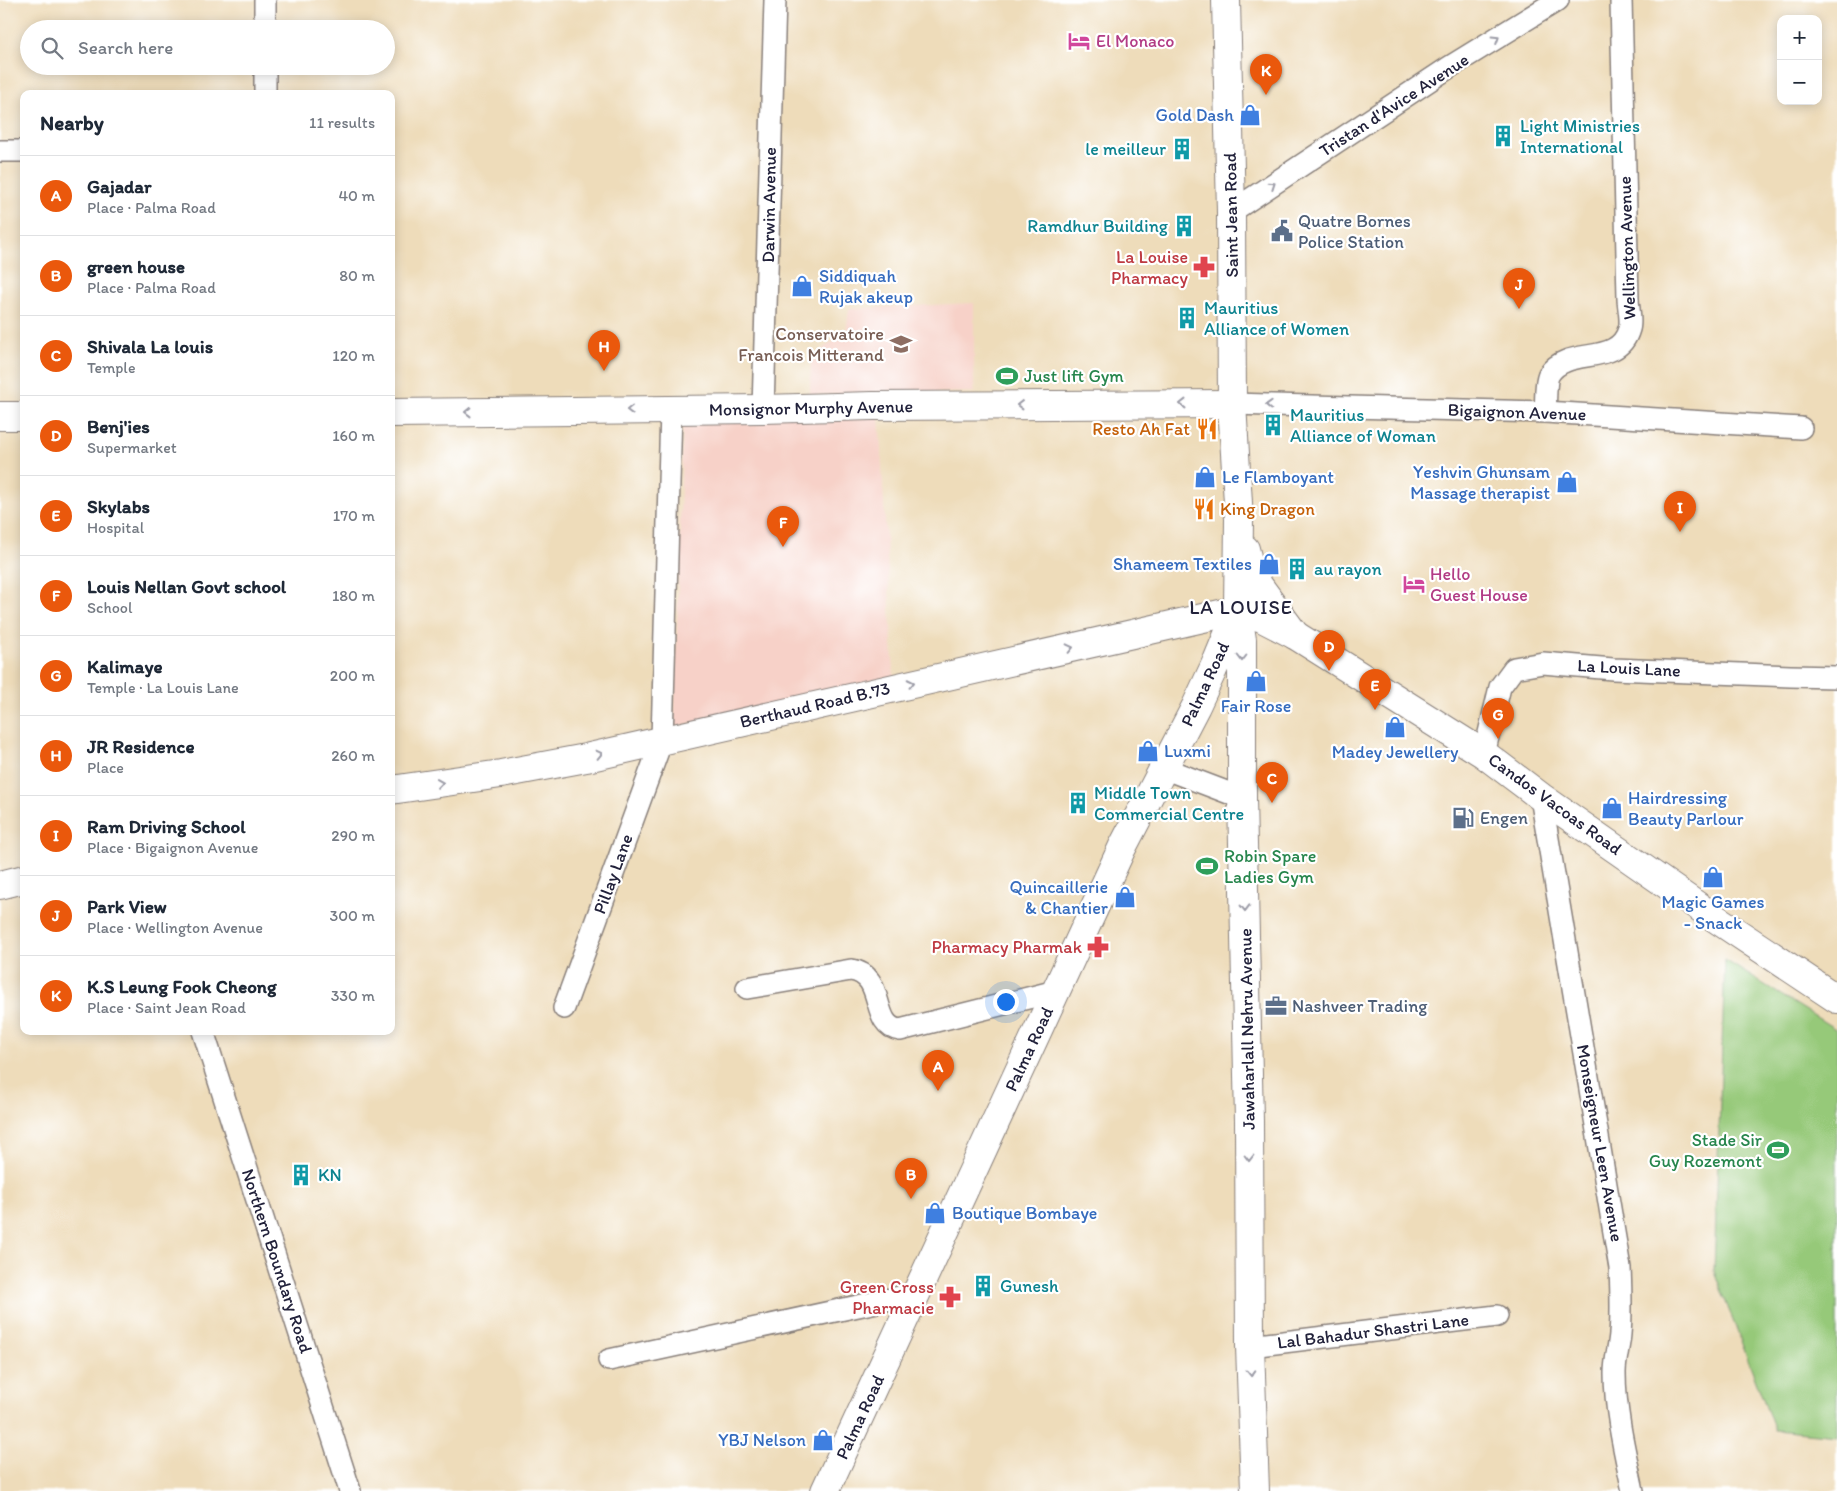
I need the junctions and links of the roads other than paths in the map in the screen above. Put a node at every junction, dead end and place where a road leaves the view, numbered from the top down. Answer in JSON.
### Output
{"nodes":[{"id":1,"x":265,"y":0,"type":"edge"},
{"id":2,"x":775,"y":0,"type":"edge"},
{"id":3,"x":1226,"y":0,"type":"edge"},
{"id":4,"x":1558,"y":0,"type":"edge"},
{"id":5,"x":1621,"y":0,"type":"edge"},
{"id":6,"x":265,"y":20,"type":"edge"},
{"id":7,"x":265,"y":75,"type":"edge"},
{"id":8,"x":265,"y":90,"type":"edge"},
{"id":9,"x":0,"y":151,"type":"edge"},
{"id":10,"x":20,"y":151,"type":"edge"},
{"id":11,"x":1232,"y":212,"type":"junction"},
{"id":12,"x":1232,"y":404,"type":"junction"},
{"id":13,"x":764,"y":409,"type":"junction"},
{"id":14,"x":670,"y":410,"type":"junction"},
{"id":15,"x":1545,"y":412,"type":"junction"},
{"id":16,"x":395,"y":413,"type":"edge"},
{"id":17,"x":0,"y":416,"type":"edge"},
{"id":18,"x":20,"y":416,"type":"edge"},
{"id":19,"x":1801,"y":428,"type":"dead end"},
{"id":20,"x":1239,"y":519,"type":"junction"},
{"id":21,"x":1238,"y":610,"type":"junction"},
{"id":22,"x":1295,"y":635,"type":"junction"},
{"id":23,"x":1837,"y":677,"type":"edge"},
{"id":24,"x":662,"y":740,"type":"junction"},
{"id":25,"x":1484,"y":754,"type":"junction"},
{"id":26,"x":1163,"y":768,"type":"junction"},
{"id":27,"x":395,"y":789,"type":"edge"},
{"id":28,"x":1541,"y":797,"type":"junction"},
{"id":29,"x":1242,"y":798,"type":"junction"},
{"id":30,"x":20,"y":880,"type":"edge"},
{"id":31,"x":0,"y":885,"type":"edge"},
{"id":32,"x":747,"y":988,"type":"dead end"},
{"id":33,"x":1056,"y":991,"type":"junction"},
{"id":34,"x":1837,"y":999,"type":"edge"},
{"id":35,"x":564,"y":1008,"type":"dead end"},
{"id":36,"x":204,"y":1035,"type":"edge"},
{"id":37,"x":918,"y":1293,"type":"junction"},
{"id":38,"x":1497,"y":1316,"type":"dead end"},
{"id":39,"x":1250,"y":1346,"type":"junction"},
{"id":40,"x":609,"y":1360,"type":"dead end"},
{"id":41,"x":1252,"y":1490,"type":"edge"},
{"id":42,"x":350,"y":1491,"type":"edge"},
{"id":43,"x":825,"y":1491,"type":"edge"},
{"id":44,"x":1634,"y":1491,"type":"edge"}],
"edges":[{"from":1,"to":6,"type":"street"},
{"from":2,"to":13,"type":"street","name":"Darwin Avenue"},
{"from":3,"to":11,"type":"main road","name":"Saint Jean Road"},
{"from":11,"to":4,"type":"street","name":"Tristan d'Avice Avenue","one_way":true},
{"from":5,"to":15,"type":"street","name":"Wellington Avenue"},
{"from":7,"to":8,"type":"street"},
{"from":9,"to":10,"type":"street"},
{"from":11,"to":12,"type":"main road","name":"Saint Jean Road"},
{"from":12,"to":13,"type":"main road","name":"Monsignor Murphy Avenue","one_way":true},
{"from":15,"to":12,"type":"street","name":"Bigaignon Avenue","one_way":true},
{"from":12,"to":20,"type":"main road","name":"Saint Jean Road"},
{"from":13,"to":14,"type":"main road","name":"Monsignor Murphy Avenue"},
{"from":14,"to":16,"type":"main road","name":"Monsignor Murphy Avenue","one_way":true},
{"from":14,"to":24,"type":"street","name":"Pillay Lane"},
{"from":15,"to":19,"type":"street","name":"Bigaignon Avenue"},
{"from":17,"to":18,"type":"main road"},
{"from":20,"to":21,"type":"main road","name":"Saint Jean Road"},
{"from":20,"to":22,"type":"main road"},
{"from":21,"to":22,"type":"main road","name":"Candos Vacoas Road"},
{"from":24,"to":21,"type":"main road","name":"Berthaud Road B.73","one_way":true},
{"from":21,"to":26,"type":"main road","name":"Palma Road"},
{"from":21,"to":29,"type":"main road","name":"Jawaharlall Nehru Avenue","one_way":true},
{"from":22,"to":25,"type":"main road","name":"Candos Vacoas Road"},
{"from":23,"to":25,"type":"street","name":"La Louis Lane"},
{"from":27,"to":24,"type":"main road","name":"Berthaud Road B.73","one_way":true},
{"from":24,"to":35,"type":"street","name":"Pillay Lane"},
{"from":25,"to":28,"type":"main road","name":"Candos Vacoas Road"},
{"from":26,"to":29,"type":"street"},
{"from":26,"to":33,"type":"main road","name":"Palma Road"},
{"from":28,"to":34,"type":"main road","name":"Candos Vacoas Road"},
{"from":28,"to":44,"type":"street","name":"Monseigneur Leen Avenue"},
{"from":29,"to":39,"type":"main road","name":"Jawaharlall Nehru Avenue","one_way":true},
{"from":30,"to":31,"type":"main road"},
{"from":32,"to":33,"type":"street"},
{"from":33,"to":37,"type":"main road","name":"Palma Road"},
{"from":36,"to":42,"type":"street","name":"Northern Boundary Road"},
{"from":37,"to":40,"type":"street"},
{"from":37,"to":43,"type":"main road","name":"Palma Road"},
{"from":38,"to":39,"type":"street","name":"Lal Bahadur Shastri Lane"},
{"from":39,"to":41,"type":"main road","name":"Jawaharlall Nehru Avenue","one_way":true}]}
